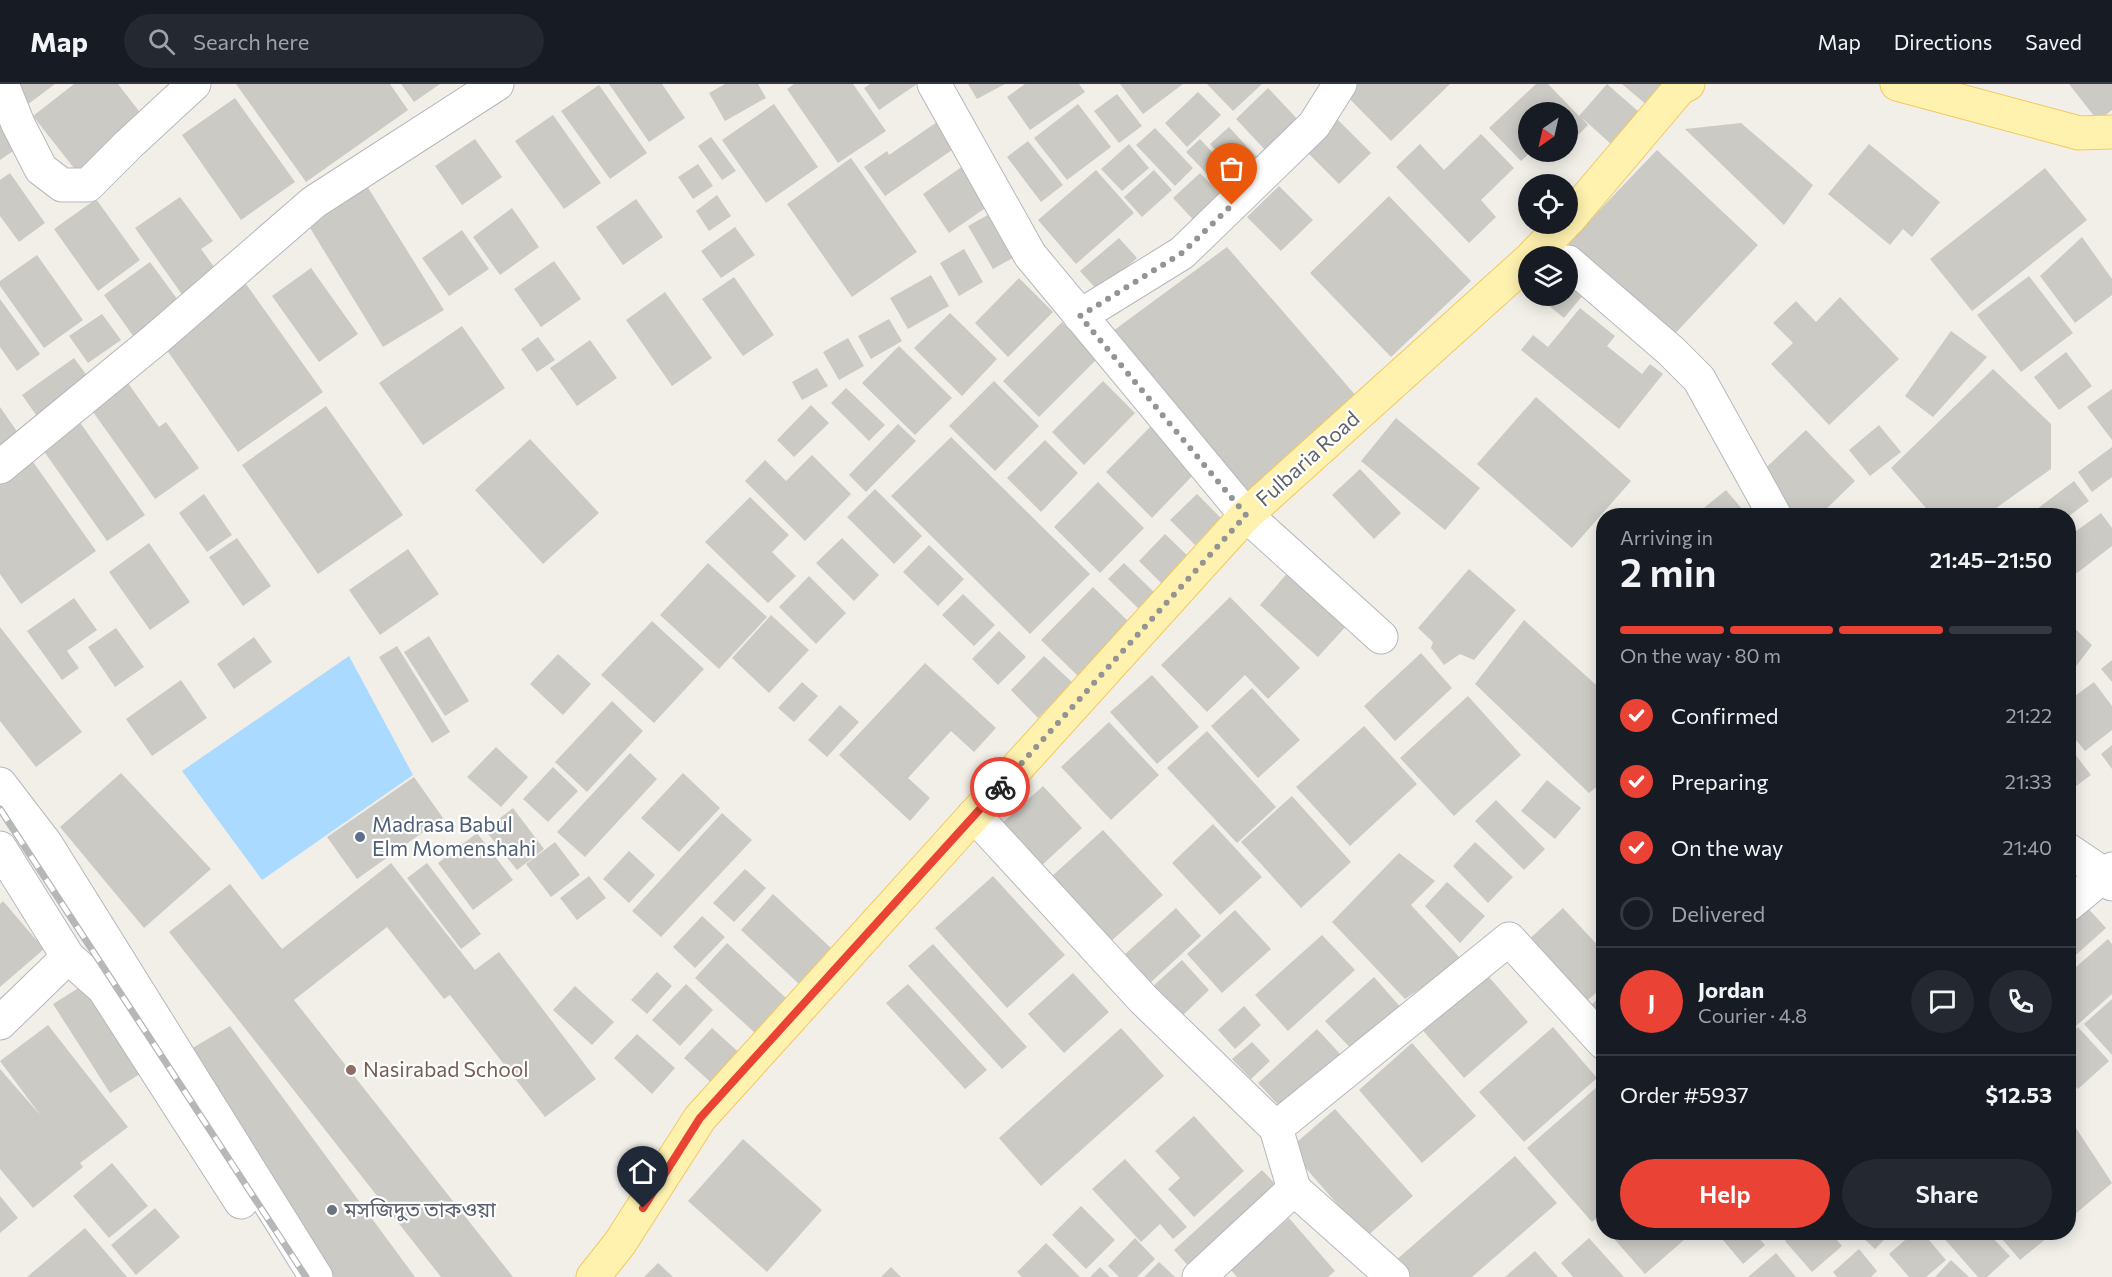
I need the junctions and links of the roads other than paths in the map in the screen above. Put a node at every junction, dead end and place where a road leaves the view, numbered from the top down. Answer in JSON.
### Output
{"nodes":[{"id":1,"x":2,"y":84,"type":"edge"},
{"id":2,"x":194,"y":84,"type":"edge"},
{"id":3,"x":497,"y":84,"type":"edge"},
{"id":4,"x":934,"y":84,"type":"edge"},
{"id":5,"x":1340,"y":84,"type":"edge"},
{"id":6,"x":1897,"y":84,"type":"edge"},
{"id":7,"x":1682,"y":85,"type":"edge"},
{"id":8,"x":2112,"y":132,"type":"edge"},
{"id":9,"x":1578,"y":208,"type":"edge"},
{"id":10,"x":1578,"y":274,"type":"edge"},
{"id":11,"x":1518,"y":279,"type":"edge"},
{"id":12,"x":1080,"y":316,"type":"junction"},
{"id":13,"x":0,"y":467,"type":"edge"},
{"id":14,"x":1771,"y":508,"type":"edge"},
{"id":15,"x":1246,"y":515,"type":"junction"},
{"id":16,"x":1381,"y":638,"type":"dead end"},
{"id":17,"x":0,"y":784,"type":"edge"},
{"id":18,"x":974,"y":815,"type":"junction"},
{"id":19,"x":0,"y":848,"type":"edge"},
{"id":20,"x":2076,"y":855,"type":"edge"},
{"id":21,"x":2110,"y":876,"type":"edge"},
{"id":22,"x":2076,"y":900,"type":"edge"},
{"id":23,"x":68,"y":957,"type":"junction"},
{"id":24,"x":0,"y":1023,"type":"edge"},
{"id":25,"x":1596,"y":1034,"type":"edge"},
{"id":26,"x":1276,"y":1128,"type":"junction"},
{"id":27,"x":1294,"y":1189,"type":"junction"},
{"id":28,"x":290,"y":1277,"type":"edge"},
{"id":29,"x":316,"y":1277,"type":"edge"},
{"id":30,"x":593,"y":1277,"type":"edge"},
{"id":31,"x":1199,"y":1277,"type":"edge"},
{"id":32,"x":1393,"y":1277,"type":"edge"}],
"edges":[{"from":1,"to":2,"type":"street"},
{"from":3,"to":13,"type":"street"},
{"from":4,"to":12,"type":"street"},
{"from":5,"to":12,"type":"street"},
{"from":6,"to":8,"type":"main road"},
{"from":7,"to":9,"type":"main road"},
{"from":10,"to":14,"type":"street"},
{"from":11,"to":15,"type":"main road","name":"Fulbaria Road"},
{"from":12,"to":15,"type":"street"},
{"from":15,"to":16,"type":"street"},
{"from":15,"to":18,"type":"main road","name":"Fulbaria Road"},
{"from":17,"to":29,"type":"street"},
{"from":18,"to":26,"type":"street"},
{"from":18,"to":30,"type":"main road","name":"Fulbaria Road"},
{"from":19,"to":23,"type":"street"},
{"from":20,"to":21,"type":"street"},
{"from":21,"to":22,"type":"street"},
{"from":23,"to":24,"type":"street"},
{"from":23,"to":28,"type":"street"},
{"from":25,"to":26,"type":"street"},
{"from":26,"to":27,"type":"street"},
{"from":27,"to":31,"type":"street"},
{"from":27,"to":32,"type":"street"}]}
